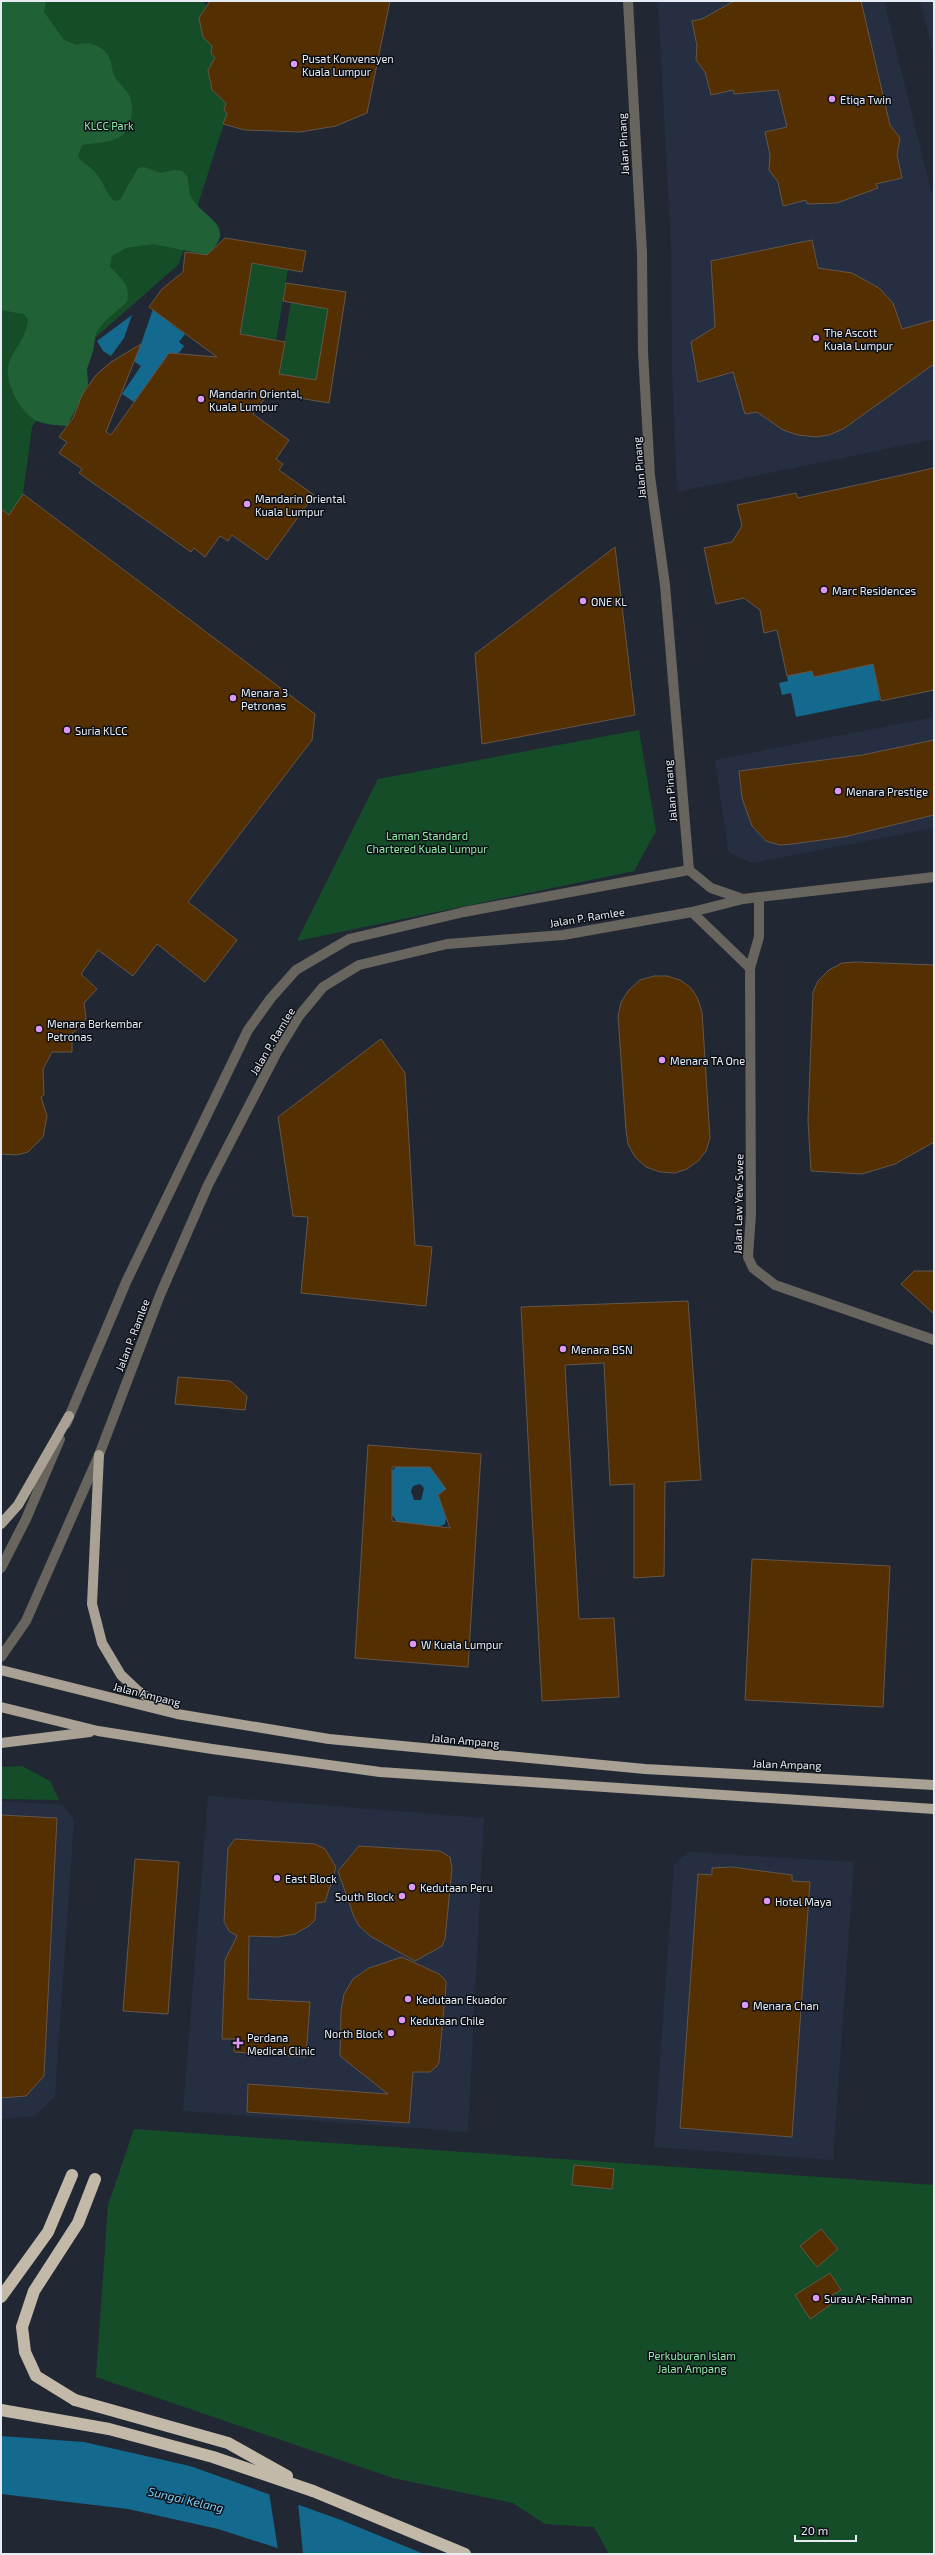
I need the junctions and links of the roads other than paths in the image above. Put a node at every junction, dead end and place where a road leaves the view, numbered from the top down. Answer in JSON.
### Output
{"nodes":[{"id":1,"x":628,"y":1,"type":"edge"},
{"id":2,"x":689,"y":870,"type":"junction"},
{"id":3,"x":934,"y":877,"type":"edge"},
{"id":4,"x":759,"y":897,"type":"junction"},
{"id":5,"x":743,"y":899,"type":"junction"},
{"id":6,"x":692,"y":912,"type":"junction"},
{"id":7,"x":750,"y":968,"type":"junction"},
{"id":8,"x":934,"y":1340,"type":"edge"},
{"id":9,"x":69,"y":1416,"type":"junction"},
{"id":10,"x":99,"y":1455,"type":"junction"},
{"id":11,"x":1,"y":1524,"type":"edge"},
{"id":12,"x":1,"y":1568,"type":"edge"},
{"id":13,"x":1,"y":1657,"type":"edge"},
{"id":14,"x":1,"y":1670,"type":"edge"},
{"id":15,"x":1,"y":1707,"type":"edge"},
{"id":16,"x":177,"y":1714,"type":"junction"},
{"id":17,"x":98,"y":1731,"type":"junction"},
{"id":18,"x":1,"y":1743,"type":"edge"},
{"id":19,"x":934,"y":1784,"type":"edge"},
{"id":20,"x":934,"y":1809,"type":"edge"},
{"id":21,"x":72,"y":2175,"type":"dead end"},
{"id":22,"x":95,"y":2179,"type":"dead end"},
{"id":23,"x":1,"y":2296,"type":"edge"},
{"id":24,"x":1,"y":2410,"type":"edge"},
{"id":25,"x":313,"y":2491,"type":"junction"},
{"id":26,"x":465,"y":2554,"type":"edge"}],
"edges":[{"from":1,"to":2,"type":"street","name":"Jalan Pinang"},
{"from":2,"to":5,"type":"street"},
{"from":2,"to":9,"type":"street","name":"Jalan P. Ramlee"},
{"from":3,"to":4,"type":"street","name":"Jalan P. Ramlee"},
{"from":4,"to":5,"type":"street","name":"Jalan P. Ramlee"},
{"from":4,"to":7,"type":"street","name":"Jalan Law Yew Swee"},
{"from":5,"to":6,"type":"street","name":"Jalan P. Ramlee"},
{"from":6,"to":7,"type":"street"},
{"from":6,"to":10,"type":"street","name":"Jalan P. Ramlee"},
{"from":7,"to":8,"type":"street","name":"Jalan Law Yew Swee"},
{"from":9,"to":11,"type":"main road"},
{"from":9,"to":12,"type":"street","name":"Jalan P. Ramlee"},
{"from":10,"to":13,"type":"street","name":"Jalan P. Ramlee"},
{"from":10,"to":16,"type":"main road"},
{"from":14,"to":16,"type":"main road","name":"Jalan Ampang"},
{"from":15,"to":17,"type":"main road"},
{"from":16,"to":19,"type":"main road","name":"Jalan Ampang"},
{"from":17,"to":18,"type":"main road"},
{"from":17,"to":20,"type":"main road"},
{"from":21,"to":23,"type":"highway"},
{"from":22,"to":25,"type":"highway","bridge":true},
{"from":24,"to":25,"type":"highway","bridge":true},
{"from":25,"to":26,"type":"highway"}]}
